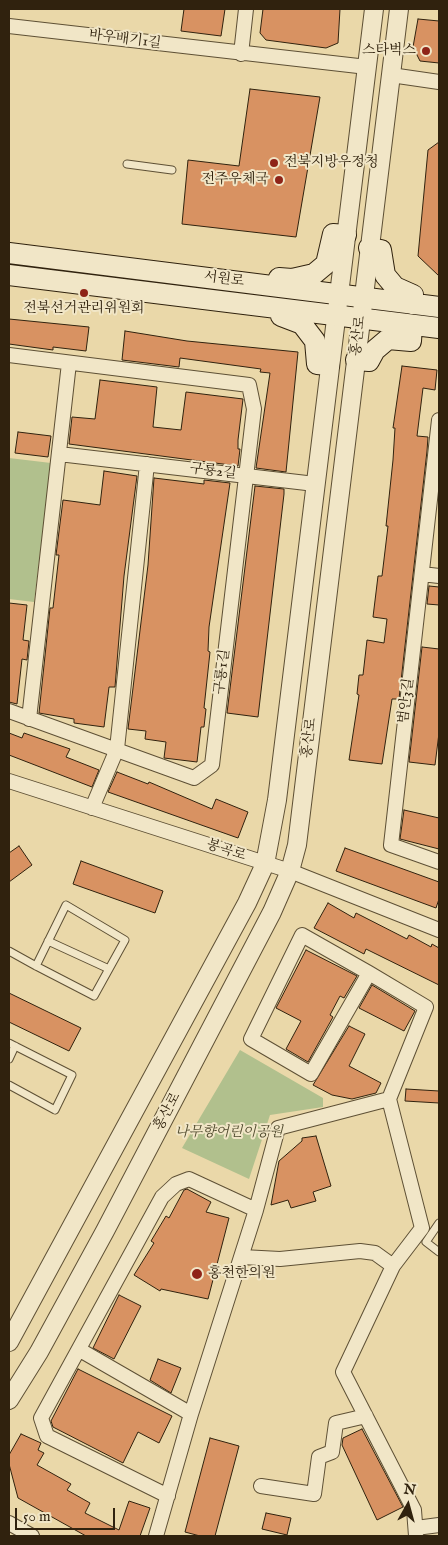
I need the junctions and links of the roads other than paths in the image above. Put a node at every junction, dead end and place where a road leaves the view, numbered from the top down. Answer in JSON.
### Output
{"nodes":[{"id":1,"x":246,"y":9,"type":"edge"},
{"id":2,"x":374,"y":9,"type":"edge"},
{"id":3,"x":399,"y":9,"type":"edge"},
{"id":4,"x":9,"y":26,"type":"edge"},
{"id":5,"x":241,"y":54,"type":"junction"},
{"id":6,"x":367,"y":67,"type":"junction"},
{"id":7,"x":391,"y":75,"type":"junction"},
{"id":8,"x":439,"y":82,"type":"edge"},
{"id":9,"x":127,"y":164,"type":"dead end"},
{"id":10,"x":172,"y":170,"type":"dead end"},
{"id":11,"x":346,"y":235,"type":"junction"},
{"id":12,"x":369,"y":248,"type":"junction"},
{"id":13,"x":9,"y":254,"type":"edge"},
{"id":14,"x":9,"y":275,"type":"edge"},
{"id":15,"x":268,"y":286,"type":"junction"},
{"id":16,"x":338,"y":295,"type":"junction"},
{"id":17,"x":363,"y":298,"type":"junction"},
{"id":18,"x":412,"y":304,"type":"junction"},
{"id":19,"x":439,"y":307,"type":"edge"},
{"id":20,"x":282,"y":309,"type":"junction"},
{"id":21,"x":336,"y":316,"type":"junction"},
{"id":22,"x":361,"y":318,"type":"junction"},
{"id":23,"x":412,"y":325,"type":"junction"},
{"id":24,"x":439,"y":328,"type":"edge"},
{"id":25,"x":9,"y":355,"type":"edge"},
{"id":26,"x":356,"y":360,"type":"junction"},
{"id":27,"x":69,"y":363,"type":"junction"},
{"id":28,"x":329,"y":366,"type":"junction"},
{"id":29,"x":439,"y":420,"type":"edge"},
{"id":30,"x":59,"y":454,"type":"junction"},
{"id":31,"x":147,"y":464,"type":"junction"},
{"id":32,"x":246,"y":476,"type":"junction"},
{"id":33,"x":315,"y":484,"type":"junction"},
{"id":34,"x":422,"y":574,"type":"junction"},
{"id":35,"x":439,"y":576,"type":"edge"},
{"id":36,"x":9,"y":711,"type":"edge"},
{"id":37,"x":29,"y":719,"type":"junction"},
{"id":38,"x":117,"y":749,"type":"junction"},
{"id":39,"x":9,"y":780,"type":"edge"},
{"id":40,"x":92,"y":808,"type":"junction"},
{"id":41,"x":439,"y":862,"type":"edge"},
{"id":42,"x":265,"y":864,"type":"junction"},
{"id":43,"x":290,"y":871,"type":"junction"},
{"id":44,"x":439,"y":930,"type":"edge"},
{"id":45,"x":48,"y":941,"type":"junction"},
{"id":46,"x":9,"y":951,"type":"edge"},
{"id":47,"x":36,"y":966,"type":"junction"},
{"id":48,"x":109,"y":969,"type":"junction"},
{"id":49,"x":369,"y":973,"type":"junction"},
{"id":50,"x":12,"y":1045,"type":"edge"},
{"id":51,"x":9,"y":1059,"type":"edge"},
{"id":52,"x":9,"y":1085,"type":"edge"},
{"id":53,"x":388,"y":1099,"type":"junction"},
{"id":54,"x":256,"y":1210,"type":"junction"},
{"id":55,"x":439,"y":1223,"type":"edge"},
{"id":56,"x":439,"y":1252,"type":"edge"},
{"id":57,"x":242,"y":1257,"type":"junction"},
{"id":58,"x":393,"y":1266,"type":"junction"},
{"id":59,"x":9,"y":1342,"type":"edge"},
{"id":60,"x":80,"y":1350,"type":"junction"},
{"id":61,"x":9,"y":1400,"type":"edge"},
{"id":62,"x":191,"y":1414,"type":"junction"},
{"id":63,"x":366,"y":1416,"type":"junction"},
{"id":64,"x":261,"y":1486,"type":"dead end"},
{"id":65,"x":168,"y":1496,"type":"junction"},
{"id":66,"x":9,"y":1523,"type":"edge"},
{"id":67,"x":439,"y":1525,"type":"edge"},
{"id":68,"x":416,"y":1532,"type":"edge"},
{"id":69,"x":32,"y":1536,"type":"edge"},
{"id":70,"x":156,"y":1536,"type":"edge"}],
"edges":[{"from":1,"to":5,"type":"street"},
{"from":2,"to":6,"type":"street","name":"홍산로"},
{"from":3,"to":7,"type":"street","name":"홍산로"},
{"from":4,"to":5,"type":"street","name":"바우배기1길"},
{"from":5,"to":6,"type":"street","name":"바우배기1길"},
{"from":6,"to":11,"type":"street","name":"홍산로"},
{"from":7,"to":8,"type":"street"},
{"from":7,"to":12,"type":"street","name":"홍산로"},
{"from":9,"to":10,"type":"lane"},
{"from":11,"to":15,"type":"main road"},
{"from":11,"to":16,"type":"street","name":"홍산로"},
{"from":12,"to":17,"type":"street","name":"홍산로"},
{"from":12,"to":18,"type":"main road"},
{"from":13,"to":15,"type":"main road","name":"서원로"},
{"from":14,"to":20,"type":"main road","name":"서원로"},
{"from":15,"to":16,"type":"main road","name":"서원로"},
{"from":16,"to":17,"type":"main road","name":"서원로"},
{"from":16,"to":21,"type":"street","name":"홍산로"},
{"from":17,"to":18,"type":"main road","name":"서원로"},
{"from":17,"to":22,"type":"street","name":"홍산로"},
{"from":18,"to":19,"type":"main road","name":"서원로"},
{"from":20,"to":21,"type":"main road","name":"서원로"},
{"from":20,"to":28,"type":"main road"},
{"from":21,"to":22,"type":"main road","name":"서원로"},
{"from":21,"to":28,"type":"street","name":"홍산로"},
{"from":22,"to":23,"type":"main road","name":"서원로"},
{"from":22,"to":26,"type":"street","name":"홍산로"},
{"from":23,"to":24,"type":"main road","name":"서원로"},
{"from":23,"to":26,"type":"main road"},
{"from":25,"to":27,"type":"street","name":"구룡2길"},
{"from":26,"to":43,"type":"street","name":"홍산로"},
{"from":27,"to":30,"type":"street"},
{"from":27,"to":32,"type":"street","name":"구룡2길"},
{"from":28,"to":33,"type":"street","name":"홍산로"},
{"from":29,"to":34,"type":"street","name":"범안3길"},
{"from":30,"to":31,"type":"street","name":"구룡2길"},
{"from":30,"to":37,"type":"street"},
{"from":31,"to":32,"type":"street","name":"구룡2길"},
{"from":31,"to":38,"type":"street"},
{"from":32,"to":33,"type":"street"},
{"from":32,"to":38,"type":"street","name":"구룡1길"},
{"from":33,"to":42,"type":"street","name":"홍산로"},
{"from":34,"to":35,"type":"street"},
{"from":34,"to":41,"type":"street","name":"범안3길"},
{"from":36,"to":37,"type":"street","name":"구룡1길"},
{"from":37,"to":38,"type":"street","name":"구룡1길"},
{"from":38,"to":40,"type":"street"},
{"from":39,"to":40,"type":"street","name":"봉곡로"},
{"from":40,"to":42,"type":"street","name":"봉곡로"},
{"from":42,"to":43,"type":"street","name":"봉곡로"},
{"from":42,"to":59,"type":"street","name":"홍산로"},
{"from":43,"to":44,"type":"street","name":"봉곡로"},
{"from":43,"to":61,"type":"street","name":"홍산로"},
{"from":45,"to":47,"type":"lane"},
{"from":45,"to":48,"type":"lane"},
{"from":45,"to":48,"type":"lane"},
{"from":46,"to":47,"type":"lane"},
{"from":47,"to":48,"type":"lane"},
{"from":49,"to":49,"type":"street"},
{"from":49,"to":53,"type":"street"},
{"from":50,"to":51,"type":"lane"},
{"from":50,"to":52,"type":"lane"},
{"from":53,"to":54,"type":"street"},
{"from":53,"to":58,"type":"street"},
{"from":54,"to":57,"type":"street"},
{"from":54,"to":60,"type":"street"},
{"from":55,"to":56,"type":"lane"},
{"from":57,"to":58,"type":"street"},
{"from":57,"to":62,"type":"street"},
{"from":58,"to":63,"type":"street"},
{"from":60,"to":62,"type":"street"},
{"from":60,"to":65,"type":"street"},
{"from":62,"to":65,"type":"street"},
{"from":63,"to":64,"type":"street"},
{"from":63,"to":68,"type":"street"},
{"from":65,"to":70,"type":"street"},
{"from":66,"to":69,"type":"street"},
{"from":67,"to":68,"type":"street"}]}
